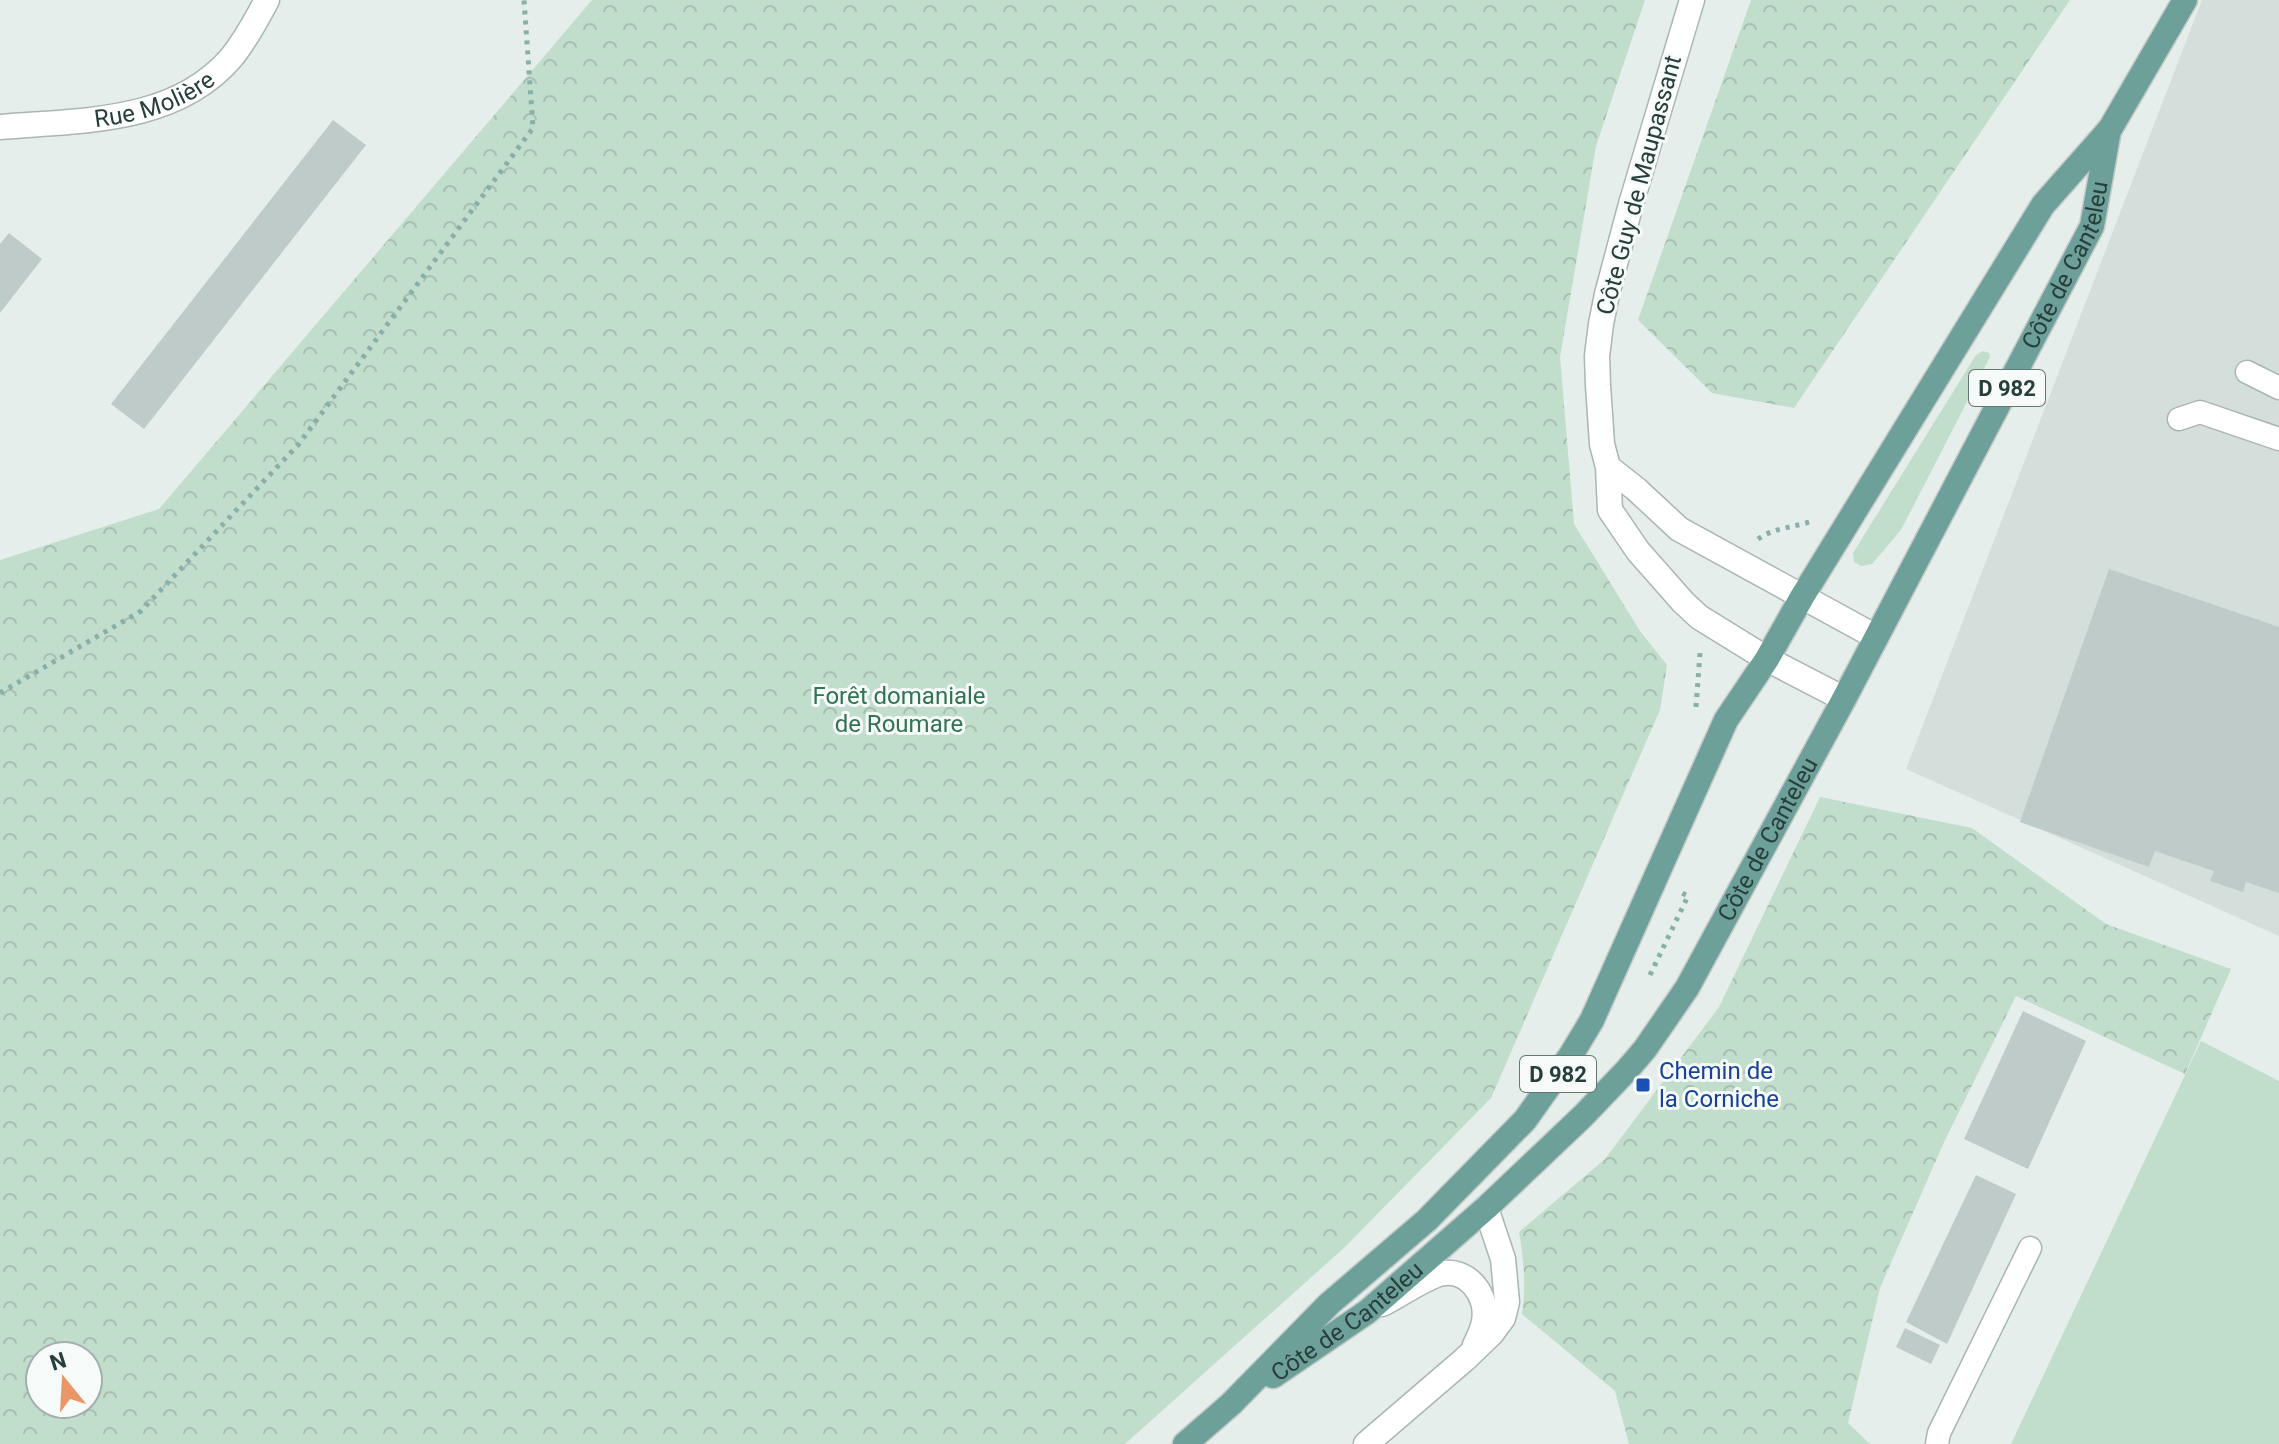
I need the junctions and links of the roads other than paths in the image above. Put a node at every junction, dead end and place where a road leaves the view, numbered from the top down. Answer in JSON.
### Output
{"nodes":[{"id":1,"x":267,"y":0,"type":"edge"},
{"id":2,"x":1692,"y":0,"type":"edge"},
{"id":3,"x":2185,"y":0,"type":"edge"},
{"id":4,"x":0,"y":127,"type":"edge"},
{"id":5,"x":2110,"y":129,"type":"junction"},
{"id":6,"x":2247,"y":372,"type":"dead end"},
{"id":7,"x":2279,"y":388,"type":"edge"},
{"id":8,"x":2179,"y":419,"type":"dead end"},
{"id":9,"x":2279,"y":439,"type":"edge"},
{"id":10,"x":1608,"y":467,"type":"junction"},
{"id":11,"x":1802,"y":597,"type":"junction"},
{"id":12,"x":1876,"y":637,"type":"junction"},
{"id":13,"x":1767,"y":659,"type":"junction"},
{"id":14,"x":1844,"y":699,"type":"junction"},
{"id":15,"x":1486,"y":1208,"type":"junction"},
{"id":16,"x":2030,"y":1248,"type":"dead end"},
{"id":17,"x":1367,"y":1312,"type":"junction"},
{"id":18,"x":1473,"y":1351,"type":"junction"},
{"id":19,"x":1231,"y":1404,"type":"junction"},
{"id":20,"x":1185,"y":1444,"type":"edge"},
{"id":21,"x":1366,"y":1444,"type":"edge"},
{"id":22,"x":1937,"y":1444,"type":"edge"}],
"edges":[{"from":1,"to":4,"type":"street","name":"Rue Molière"},
{"from":2,"to":10,"type":"street","name":"Côte Guy de Maupassant"},
{"from":3,"to":5,"type":"main road","name":"Côte de Canteleu","number":"D 982"},
{"from":5,"to":11,"type":"main road","name":"Côte de Canteleu","number":"D 982"},
{"from":5,"to":12,"type":"main road","name":"Côte de Canteleu","number":"D 982"},
{"from":6,"to":7,"type":"lane"},
{"from":8,"to":9,"type":"lane"},
{"from":10,"to":11,"type":"street"},
{"from":10,"to":13,"type":"street","name":"Côte Guy de Maupassant"},
{"from":11,"to":12,"type":"street"},
{"from":11,"to":13,"type":"main road","name":"Côte de Canteleu","number":"D 982"},
{"from":12,"to":14,"type":"main road","name":"Côte de Canteleu","number":"D 982"},
{"from":13,"to":14,"type":"street","name":"Côte Guy de Maupassant"},
{"from":13,"to":19,"type":"main road","name":"Côte de Canteleu","number":"D 982"},
{"from":14,"to":15,"type":"main road","name":"Côte de Canteleu","number":"D 982"},
{"from":15,"to":17,"type":"main road","name":"Côte de Canteleu"},
{"from":15,"to":18,"type":"street"},
{"from":16,"to":22,"type":"lane"},
{"from":17,"to":18,"type":"street"},
{"from":17,"to":19,"type":"main road","name":"Côte de Canteleu"},
{"from":18,"to":21,"type":"street"},
{"from":19,"to":20,"type":"main road","name":"Côte de Canteleu","number":"D 982"}]}
